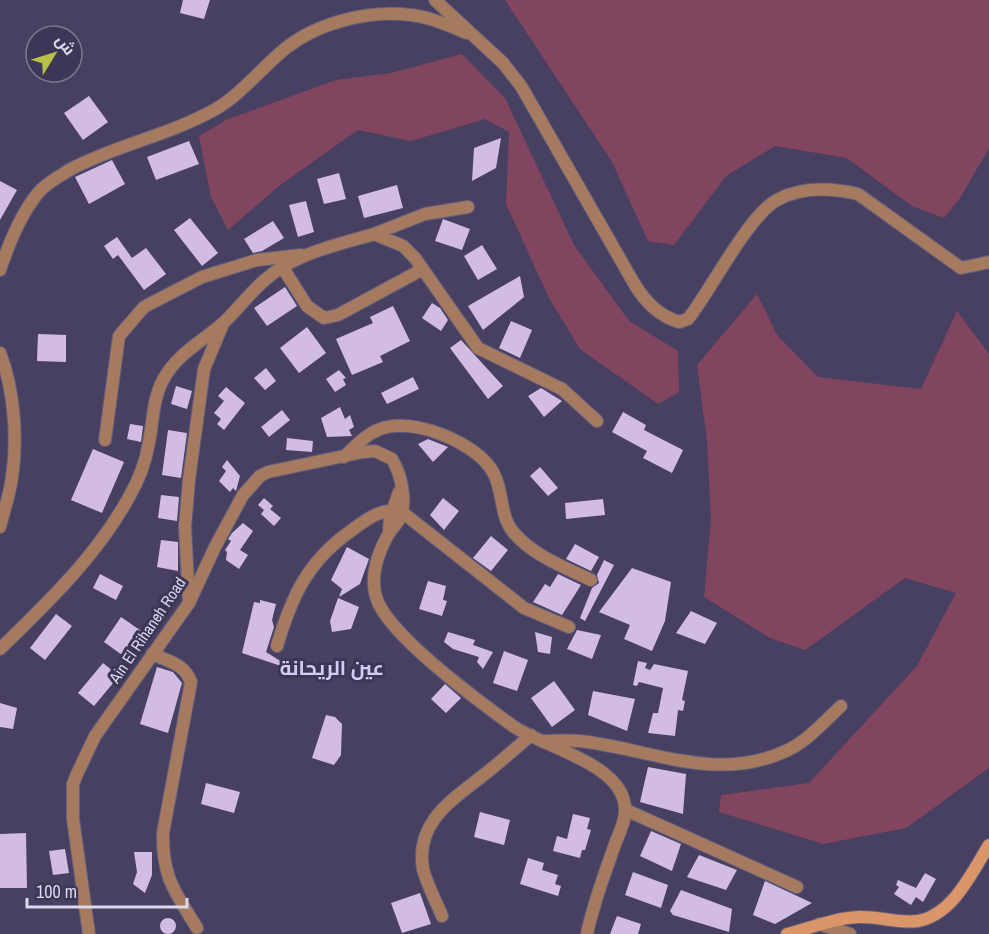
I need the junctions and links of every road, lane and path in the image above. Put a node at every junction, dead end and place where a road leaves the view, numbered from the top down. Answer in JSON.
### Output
{"nodes":[{"id":1,"x":435,"y":0,"type":"edge"},
{"id":2,"x":474,"y":36,"type":"junction"},
{"id":3,"x":468,"y":207,"type":"dead end"},
{"id":4,"x":374,"y":234,"type":"junction"},
{"id":5,"x":306,"y":255,"type":"junction"},
{"id":6,"x":989,"y":262,"type":"edge"},
{"id":7,"x":283,"y":267,"type":"junction"},
{"id":8,"x":423,"y":269,"type":"junction"},
{"id":9,"x":0,"y":270,"type":"edge"},
{"id":10,"x":224,"y":323,"type":"junction"},
{"id":11,"x":0,"y":353,"type":"edge"},
{"id":12,"x":597,"y":421,"type":"dead end"},
{"id":13,"x":105,"y":440,"type":"dead end"},
{"id":14,"x":344,"y":457,"type":"junction"},
{"id":15,"x":396,"y":515,"type":"junction"},
{"id":16,"x":0,"y":527,"type":"edge"},
{"id":17,"x":591,"y":580,"type":"dead end"},
{"id":18,"x":189,"y":603,"type":"junction"},
{"id":19,"x":569,"y":627,"type":"dead end"},
{"id":20,"x":276,"y":646,"type":"dead end"},
{"id":21,"x":0,"y":649,"type":"edge"},
{"id":22,"x":152,"y":654,"type":"junction"},
{"id":23,"x":841,"y":706,"type":"dead end"},
{"id":24,"x":531,"y":735,"type":"junction"},
{"id":25,"x":543,"y":741,"type":"junction"},
{"id":26,"x":626,"y":810,"type":"junction"},
{"id":27,"x":989,"y":845,"type":"edge"},
{"id":28,"x":797,"y":887,"type":"dead end"},
{"id":29,"x":442,"y":916,"type":"dead end"},
{"id":30,"x":819,"y":924,"type":"junction"},
{"id":31,"x":197,"y":928,"type":"dead end"},
{"id":32,"x":792,"y":933,"type":"edge"},
{"id":33,"x":89,"y":934,"type":"edge"},
{"id":34,"x":587,"y":934,"type":"edge"},
{"id":35,"x":850,"y":934,"type":"edge"}],
"edges":[{"from":1,"to":2,"type":"street"},
{"from":2,"to":6,"type":"street"},
{"from":2,"to":9,"type":"street"},
{"from":3,"to":4,"type":"street"},
{"from":4,"to":5,"type":"street"},
{"from":4,"to":8,"type":"street"},
{"from":5,"to":7,"type":"street"},
{"from":5,"to":13,"type":"street"},
{"from":7,"to":8,"type":"street"},
{"from":7,"to":10,"type":"street"},
{"from":8,"to":12,"type":"street"},
{"from":10,"to":18,"type":"street"},
{"from":10,"to":21,"type":"street"},
{"from":11,"to":16,"type":"street"},
{"from":14,"to":15,"type":"street","name":"Ain El Rihaneh Road"},
{"from":14,"to":17,"type":"street"},
{"from":14,"to":18,"type":"street","name":"Ain El Rihaneh Road"},
{"from":15,"to":19,"type":"street"},
{"from":15,"to":20,"type":"street"},
{"from":15,"to":24,"type":"street"},
{"from":18,"to":22,"type":"street","name":"Ain El Rihaneh Road"},
{"from":22,"to":31,"type":"street"},
{"from":22,"to":33,"type":"street","name":"Ain El Rihaneh Road"},
{"from":23,"to":25,"type":"street"},
{"from":24,"to":25,"type":"street"},
{"from":24,"to":29,"type":"street"},
{"from":25,"to":26,"type":"street"},
{"from":26,"to":28,"type":"street"},
{"from":26,"to":34,"type":"street"},
{"from":27,"to":30,"type":"main road"},
{"from":30,"to":32,"type":"main road"},
{"from":30,"to":35,"type":"street"}]}
